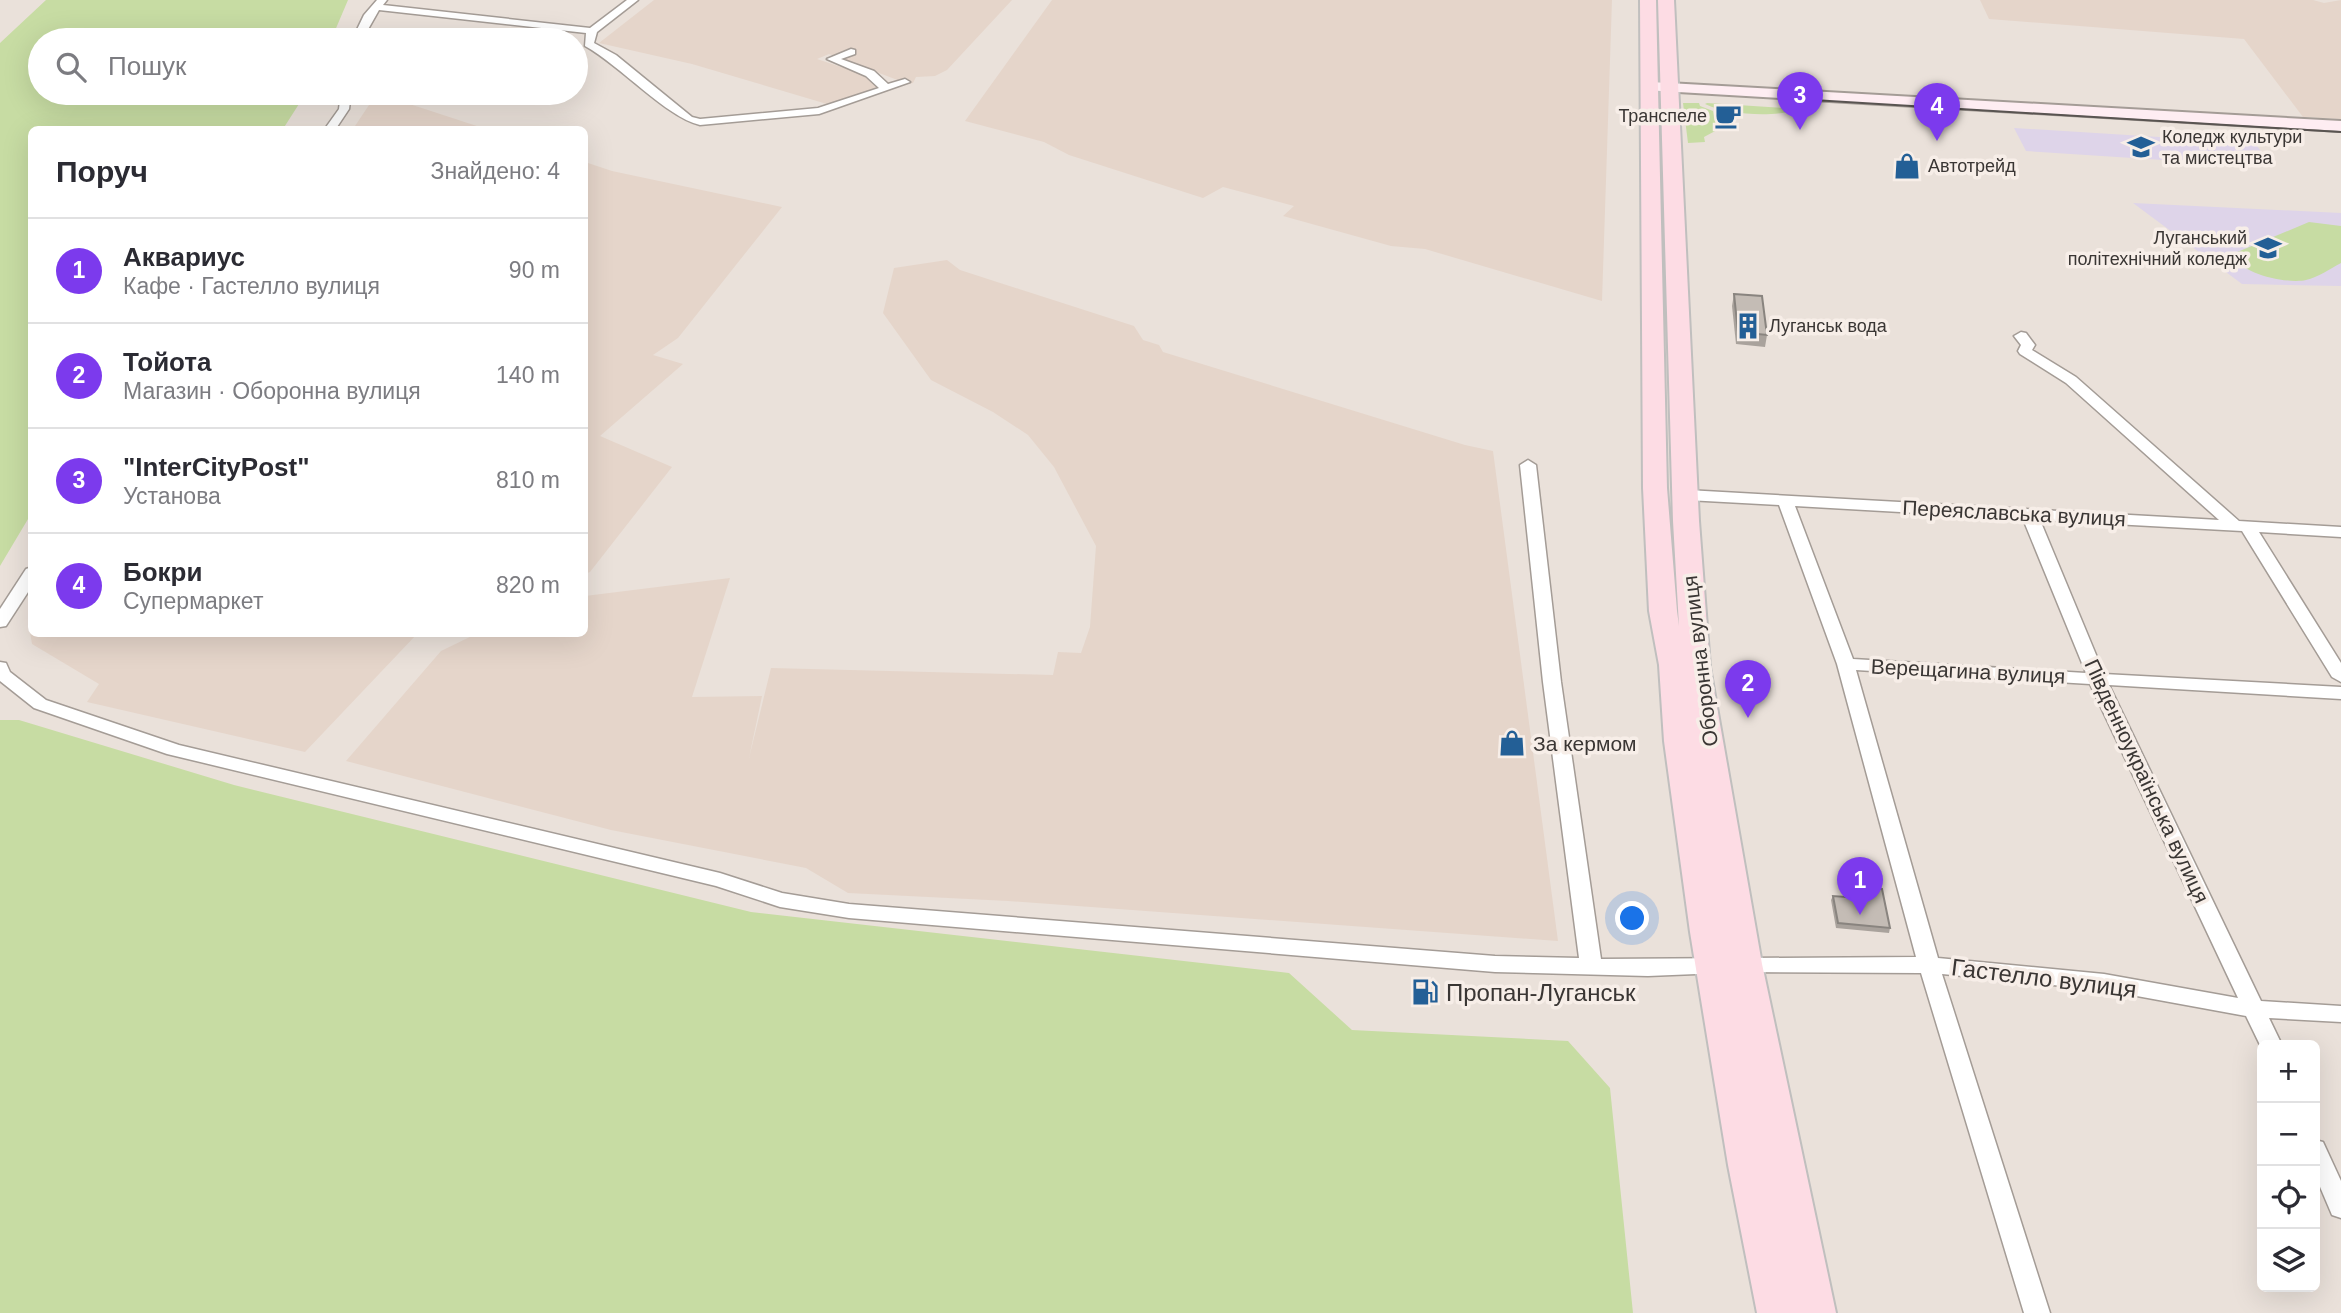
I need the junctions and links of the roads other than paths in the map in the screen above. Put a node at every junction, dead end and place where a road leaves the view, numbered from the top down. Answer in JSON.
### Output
{"nodes":[{"id":1,"x":633,"y":0,"type":"edge"},
{"id":2,"x":1648,"y":0,"type":"edge"},
{"id":3,"x":1666,"y":0,"type":"edge"},
{"id":4,"x":380,"y":3,"type":"edge"},
{"id":5,"x":363,"y":28,"type":"edge"},
{"id":6,"x":569,"y":28,"type":"edge"},
{"id":7,"x":588,"y":30,"type":"edge"},
{"id":8,"x":592,"y":31,"type":"junction"},
{"id":9,"x":851,"y":52,"type":"dead end"},
{"id":10,"x":905,"y":82,"type":"dead end"},
{"id":11,"x":886,"y":89,"type":"junction"},
{"id":12,"x":1660,"y":91,"type":"junction"},
{"id":13,"x":1810,"y":99,"type":"junction"},
{"id":14,"x":344,"y":105,"type":"edge"},
{"id":15,"x":332,"y":126,"type":"edge"},
{"id":16,"x":2341,"y":126,"type":"edge"},
{"id":17,"x":2341,"y":135,"type":"edge"},
{"id":18,"x":2021,"y":336,"type":"dead end"},
{"id":19,"x":1528,"y":465,"type":"dead end"},
{"id":20,"x":1687,"y":495,"type":"junction"},
{"id":21,"x":1785,"y":500,"type":"junction"},
{"id":22,"x":2029,"y":513,"type":"junction"},
{"id":23,"x":2241,"y":526,"type":"junction"},
{"id":24,"x":2341,"y":532,"type":"edge"},
{"id":25,"x":28,"y":578,"type":"edge"},
{"id":26,"x":0,"y":622,"type":"edge"},
{"id":27,"x":1846,"y":664,"type":"junction"},
{"id":28,"x":0,"y":667,"type":"edge"},
{"id":29,"x":2341,"y":677,"type":"edge"},
{"id":30,"x":2097,"y":679,"type":"junction"},
{"id":31,"x":2341,"y":693,"type":"edge"},
{"id":32,"x":1730,"y":965,"type":"junction"},
{"id":33,"x":1929,"y":965,"type":"junction"},
{"id":34,"x":1591,"y":966,"type":"junction"},
{"id":35,"x":2255,"y":1009,"type":"junction"},
{"id":36,"x":2341,"y":1014,"type":"edge"},
{"id":37,"x":2269,"y":1040,"type":"edge"},
{"id":38,"x":2320,"y":1160,"type":"edge"},
{"id":39,"x":2341,"y":1208,"type":"edge"},
{"id":40,"x":1777,"y":1313,"type":"edge"},
{"id":41,"x":1816,"y":1313,"type":"edge"},
{"id":42,"x":2037,"y":1313,"type":"edge"}],
"edges":[{"from":1,"to":8,"type":"street"},
{"from":2,"to":12,"type":"main road","name":"Оборонна вулиця"},
{"from":3,"to":12,"type":"main road","name":"Оборонна вулиця"},
{"from":4,"to":5,"type":"street"},
{"from":4,"to":6,"type":"street"},
{"from":7,"to":8,"type":"street"},
{"from":8,"to":11,"type":"street"},
{"from":9,"to":11,"type":"street"},
{"from":10,"to":11,"type":"street"},
{"from":12,"to":13,"type":"street"},
{"from":12,"to":20,"type":"main road","name":"Оборонна вулиця"},
{"from":12,"to":32,"type":"main road","name":"Оборонна вулиця"},
{"from":13,"to":16,"type":"street"},
{"from":13,"to":17,"type":"street"},
{"from":14,"to":15,"type":"street"},
{"from":18,"to":23,"type":"street"},
{"from":19,"to":34,"type":"street"},
{"from":20,"to":21,"type":"street","name":"Переяславська вулиця"},
{"from":20,"to":32,"type":"main road","name":"Оборонна вулиця"},
{"from":21,"to":22,"type":"street","name":"Переяславська вулиця"},
{"from":21,"to":27,"type":"street"},
{"from":22,"to":23,"type":"street","name":"Переяславська вулиця"},
{"from":22,"to":30,"type":"street","name":"Південноукраїнська вулиця"},
{"from":23,"to":24,"type":"street","name":"Переяславська вулиця"},
{"from":23,"to":29,"type":"street"},
{"from":25,"to":26,"type":"street"},
{"from":27,"to":30,"type":"street","name":"Верещагина вулиця"},
{"from":27,"to":33,"type":"street"},
{"from":28,"to":34,"type":"street","name":"Гастелло вулиця"},
{"from":30,"to":31,"type":"street","name":"Верещагина вулиця"},
{"from":30,"to":35,"type":"street","name":"Південноукраїнська вулиця"},
{"from":32,"to":33,"type":"street","name":"Гастелло вулиця"},
{"from":32,"to":34,"type":"street","name":"Гастелло вулиця"},
{"from":32,"to":40,"type":"main road","name":"Оборонна вулиця"},
{"from":32,"to":41,"type":"main road","name":"Оборонна вулиця"},
{"from":33,"to":35,"type":"street","name":"Гастелло вулиця"},
{"from":33,"to":42,"type":"street"},
{"from":35,"to":36,"type":"street","name":"Гастелло вулиця"},
{"from":35,"to":37,"type":"street","name":"Південноукраїнська вулиця"},
{"from":38,"to":39,"type":"street"}]}
